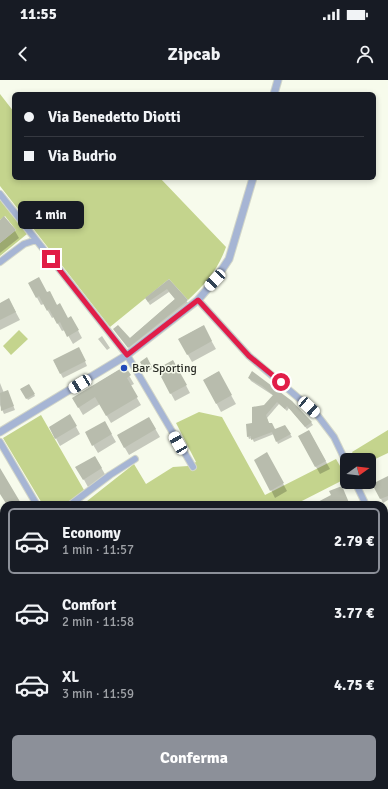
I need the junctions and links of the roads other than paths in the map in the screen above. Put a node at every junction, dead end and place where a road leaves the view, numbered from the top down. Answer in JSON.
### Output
{"nodes":[{"id":1,"x":278,"y":80,"type":"edge"},
{"id":2,"x":275,"y":92,"type":"edge"},
{"id":3,"x":252,"y":180,"type":"edge"},
{"id":4,"x":0,"y":194,"type":"edge"},
{"id":5,"x":36,"y":240,"type":"junction"},
{"id":6,"x":0,"y":262,"type":"edge"},
{"id":7,"x":198,"y":300,"type":"junction"},
{"id":8,"x":127,"y":355,"type":"junction"},
{"id":9,"x":0,"y":432,"type":"edge"},
{"id":10,"x":0,"y":442,"type":"edge"},
{"id":11,"x":342,"y":453,"type":"edge"},
{"id":12,"x":135,"y":459,"type":"dead end"},
{"id":13,"x":193,"y":467,"type":"dead end"},
{"id":14,"x":358,"y":489,"type":"edge"},
{"id":15,"x":35,"y":501,"type":"edge"},
{"id":16,"x":75,"y":501,"type":"edge"},
{"id":17,"x":364,"y":501,"type":"edge"}],
"edges":[{"from":1,"to":2,"type":"street"},
{"from":3,"to":7,"type":"street"},
{"from":4,"to":5,"type":"street"},
{"from":5,"to":6,"type":"street"},
{"from":5,"to":8,"type":"street"},
{"from":7,"to":8,"type":"street"},
{"from":7,"to":11,"type":"street"},
{"from":8,"to":9,"type":"street"},
{"from":8,"to":13,"type":"street"},
{"from":10,"to":15,"type":"street"},
{"from":12,"to":16,"type":"street"},
{"from":14,"to":17,"type":"street"}]}
